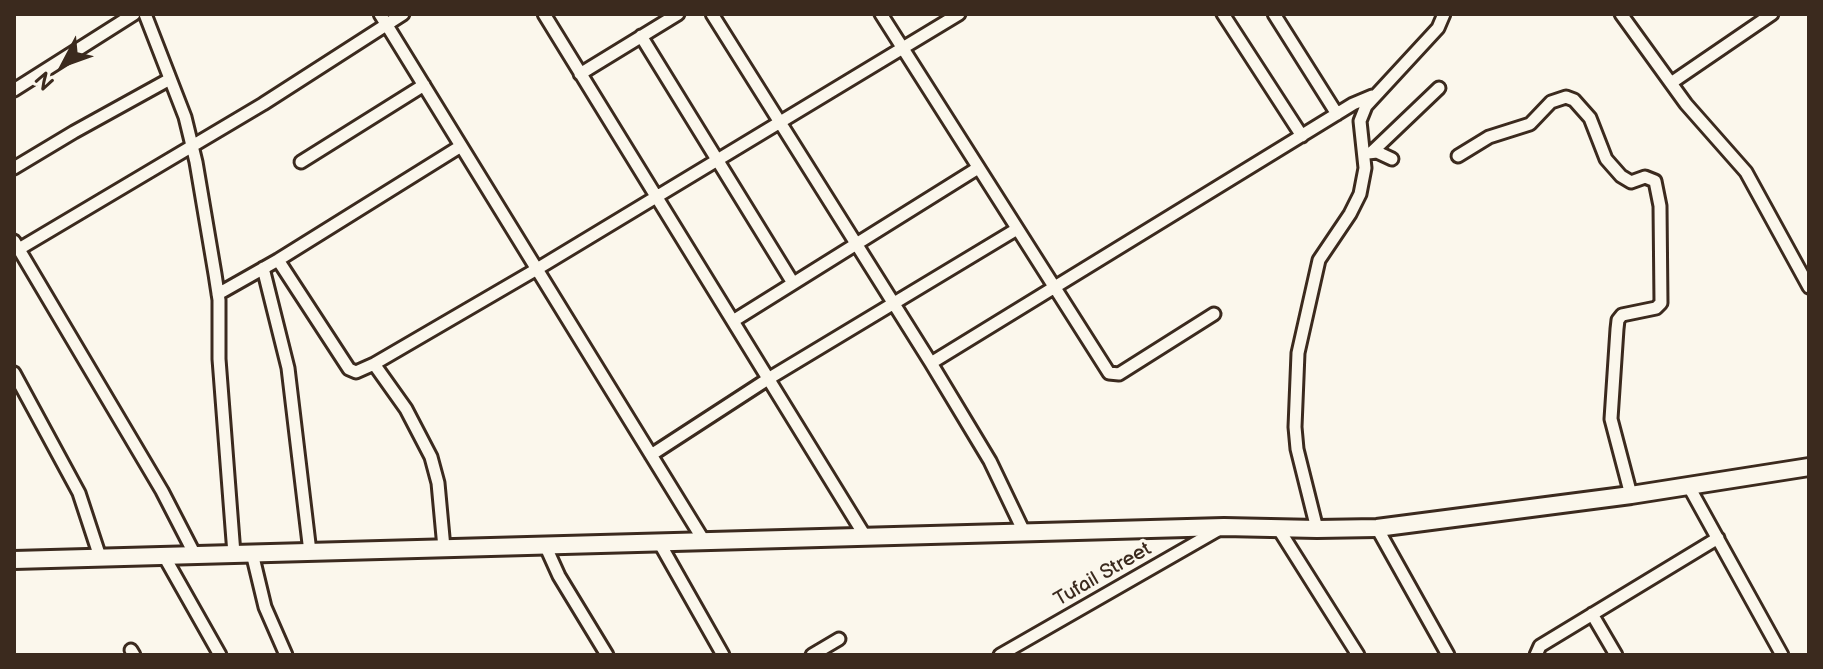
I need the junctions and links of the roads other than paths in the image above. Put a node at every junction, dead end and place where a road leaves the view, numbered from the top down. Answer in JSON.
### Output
{"nodes":[{"id":1,"x":134,"y":14,"type":"edge"},
{"id":2,"x":145,"y":14,"type":"edge"},
{"id":3,"x":403,"y":14,"type":"edge"},
{"id":4,"x":544,"y":14,"type":"edge"},
{"id":5,"x":678,"y":14,"type":"edge"},
{"id":6,"x":712,"y":14,"type":"edge"},
{"id":7,"x":881,"y":14,"type":"edge"},
{"id":8,"x":959,"y":14,"type":"edge"},
{"id":9,"x":1223,"y":14,"type":"edge"},
{"id":10,"x":1274,"y":14,"type":"edge"},
{"id":11,"x":1444,"y":14,"type":"edge"},
{"id":12,"x":1621,"y":14,"type":"edge"},
{"id":13,"x":1772,"y":14,"type":"edge"},
{"id":14,"x":384,"y":19,"type":"edge"},
{"id":15,"x":641,"y":36,"type":"junction"},
{"id":16,"x":902,"y":48,"type":"junction"},
{"id":17,"x":580,"y":74,"type":"junction"},
{"id":18,"x":170,"y":79,"type":"junction"},
{"id":19,"x":1671,"y":83,"type":"junction"},
{"id":20,"x":424,"y":85,"type":"junction"},
{"id":21,"x":1439,"y":88,"type":"dead end"},
{"id":22,"x":14,"y":90,"type":"edge"},
{"id":23,"x":1376,"y":94,"type":"junction"},
{"id":24,"x":1337,"y":114,"type":"junction"},
{"id":25,"x":778,"y":121,"type":"junction"},
{"id":26,"x":1302,"y":136,"type":"junction"},
{"id":27,"x":192,"y":145,"type":"junction"},
{"id":28,"x":461,"y":146,"type":"junction"},
{"id":29,"x":1368,"y":153,"type":"junction"},
{"id":30,"x":1458,"y":156,"type":"dead end"},
{"id":31,"x":717,"y":159,"type":"junction"},
{"id":32,"x":1392,"y":159,"type":"dead end"},
{"id":33,"x":301,"y":162,"type":"dead end"},
{"id":34,"x":14,"y":168,"type":"edge"},
{"id":35,"x":978,"y":168,"type":"junction"},
{"id":36,"x":656,"y":197,"type":"junction"},
{"id":37,"x":1017,"y":229,"type":"junction"},
{"id":38,"x":856,"y":244,"type":"junction"},
{"id":39,"x":17,"y":245,"type":"edge"},
{"id":40,"x":278,"y":260,"type":"junction"},
{"id":41,"x":263,"y":268,"type":"junction"},
{"id":42,"x":537,"y":269,"type":"junction"},
{"id":43,"x":793,"y":283,"type":"junction"},
{"id":44,"x":1053,"y":287,"type":"junction"},
{"id":45,"x":1809,"y":287,"type":"edge"},
{"id":46,"x":218,"y":294,"type":"junction"},
{"id":47,"x":893,"y":303,"type":"junction"},
{"id":48,"x":1214,"y":314,"type":"dead end"},
{"id":49,"x":733,"y":321,"type":"junction"},
{"id":50,"x":931,"y":363,"type":"junction"},
{"id":51,"x":374,"y":364,"type":"junction"},
{"id":52,"x":14,"y":373,"type":"edge"},
{"id":53,"x":768,"y":379,"type":"junction"},
{"id":54,"x":651,"y":455,"type":"junction"},
{"id":55,"x":1809,"y":467,"type":"edge"},
{"id":56,"x":1688,"y":485,"type":"junction"},
{"id":57,"x":1631,"y":495,"type":"junction"},
{"id":58,"x":1224,"y":527,"type":"junction"},
{"id":59,"x":1278,"y":528,"type":"junction"},
{"id":60,"x":1377,"y":528,"type":"junction"},
{"id":61,"x":1317,"y":529,"type":"junction"},
{"id":62,"x":1024,"y":532,"type":"junction"},
{"id":63,"x":865,"y":536,"type":"junction"},
{"id":64,"x":1718,"y":538,"type":"junction"},
{"id":65,"x":704,"y":541,"type":"junction"},
{"id":66,"x":659,"y":542,"type":"junction"},
{"id":67,"x":545,"y":545,"type":"junction"},
{"id":68,"x":444,"y":548,"type":"junction"},
{"id":69,"x":310,"y":552,"type":"junction"},
{"id":70,"x":252,"y":553,"type":"junction"},
{"id":71,"x":234,"y":554,"type":"junction"},
{"id":72,"x":195,"y":555,"type":"junction"},
{"id":73,"x":164,"y":556,"type":"junction"},
{"id":74,"x":100,"y":557,"type":"junction"},
{"id":75,"x":14,"y":560,"type":"edge"},
{"id":76,"x":1592,"y":614,"type":"junction"},
{"id":77,"x":839,"y":639,"type":"dead end"},
{"id":78,"x":220,"y":655,"type":"edge"},
{"id":79,"x":286,"y":655,"type":"edge"},
{"id":80,"x":607,"y":655,"type":"edge"},
{"id":81,"x":723,"y":655,"type":"edge"},
{"id":82,"x":812,"y":655,"type":"edge"},
{"id":83,"x":1000,"y":655,"type":"edge"},
{"id":84,"x":1358,"y":655,"type":"edge"},
{"id":85,"x":1448,"y":655,"type":"edge"},
{"id":86,"x":1536,"y":655,"type":"edge"},
{"id":87,"x":1616,"y":655,"type":"edge"},
{"id":88,"x":1782,"y":655,"type":"edge"}],
"edges":[{"from":1,"to":22,"type":"street"},
{"from":2,"to":18,"type":"street"},
{"from":3,"to":14,"type":"street"},
{"from":4,"to":17,"type":"street"},
{"from":5,"to":15,"type":"street"},
{"from":6,"to":25,"type":"street"},
{"from":7,"to":16,"type":"street"},
{"from":8,"to":16,"type":"street"},
{"from":9,"to":26,"type":"street"},
{"from":10,"to":24,"type":"street"},
{"from":11,"to":23,"type":"street"},
{"from":12,"to":19,"type":"street"},
{"from":13,"to":19,"type":"street"},
{"from":14,"to":20,"type":"street"},
{"from":14,"to":27,"type":"street"},
{"from":15,"to":17,"type":"street"},
{"from":15,"to":31,"type":"street"},
{"from":16,"to":25,"type":"street"},
{"from":16,"to":35,"type":"street"},
{"from":17,"to":36,"type":"street"},
{"from":18,"to":27,"type":"street"},
{"from":18,"to":34,"type":"street"},
{"from":19,"to":45,"type":"street"},
{"from":20,"to":28,"type":"street"},
{"from":20,"to":33,"type":"street"},
{"from":21,"to":29,"type":"street"},
{"from":23,"to":24,"type":"street"},
{"from":23,"to":29,"type":"street"},
{"from":24,"to":26,"type":"street"},
{"from":25,"to":31,"type":"street"},
{"from":25,"to":38,"type":"street"},
{"from":26,"to":44,"type":"street"},
{"from":27,"to":39,"type":"street"},
{"from":27,"to":46,"type":"street"},
{"from":28,"to":40,"type":"street"},
{"from":28,"to":42,"type":"street"},
{"from":29,"to":32,"type":"street"},
{"from":29,"to":61,"type":"street"},
{"from":30,"to":57,"type":"street"},
{"from":31,"to":36,"type":"street"},
{"from":31,"to":43,"type":"street"},
{"from":35,"to":37,"type":"street"},
{"from":35,"to":38,"type":"street"},
{"from":36,"to":42,"type":"street"},
{"from":36,"to":49,"type":"street"},
{"from":37,"to":44,"type":"street"},
{"from":37,"to":47,"type":"street"},
{"from":38,"to":43,"type":"street"},
{"from":38,"to":47,"type":"street"},
{"from":39,"to":72,"type":"street"},
{"from":40,"to":41,"type":"street"},
{"from":40,"to":51,"type":"street"},
{"from":41,"to":46,"type":"street"},
{"from":41,"to":69,"type":"street"},
{"from":42,"to":51,"type":"street"},
{"from":42,"to":54,"type":"street"},
{"from":43,"to":49,"type":"street"},
{"from":44,"to":48,"type":"street"},
{"from":44,"to":50,"type":"street"},
{"from":46,"to":71,"type":"street"},
{"from":47,"to":50,"type":"street"},
{"from":47,"to":53,"type":"street"},
{"from":49,"to":53,"type":"street"},
{"from":50,"to":62,"type":"street"},
{"from":51,"to":68,"type":"street"},
{"from":52,"to":74,"type":"street"},
{"from":53,"to":54,"type":"street"},
{"from":53,"to":63,"type":"street"},
{"from":54,"to":65,"type":"street"},
{"from":55,"to":56,"type":"main road"},
{"from":56,"to":57,"type":"main road"},
{"from":56,"to":64,"type":"street"},
{"from":57,"to":60,"type":"main road"},
{"from":58,"to":59,"type":"main road"},
{"from":58,"to":62,"type":"main road"},
{"from":58,"to":83,"type":"street","name":"Tufail Street"},
{"from":59,"to":61,"type":"main road"},
{"from":59,"to":84,"type":"street"},
{"from":60,"to":61,"type":"main road"},
{"from":60,"to":85,"type":"street"},
{"from":62,"to":63,"type":"main road"},
{"from":63,"to":65,"type":"main road"},
{"from":64,"to":76,"type":"street"},
{"from":64,"to":88,"type":"street"},
{"from":65,"to":66,"type":"main road"},
{"from":66,"to":67,"type":"main road"},
{"from":66,"to":81,"type":"street"},
{"from":67,"to":68,"type":"main road"},
{"from":67,"to":80,"type":"street"},
{"from":68,"to":69,"type":"main road"},
{"from":69,"to":70,"type":"main road"},
{"from":70,"to":71,"type":"main road"},
{"from":70,"to":79,"type":"street"},
{"from":71,"to":72,"type":"main road"},
{"from":72,"to":73,"type":"main road"},
{"from":73,"to":74,"type":"main road"},
{"from":73,"to":78,"type":"street"},
{"from":74,"to":75,"type":"main road"},
{"from":76,"to":86,"type":"street"},
{"from":76,"to":87,"type":"street"},
{"from":77,"to":82,"type":"street"}]}
